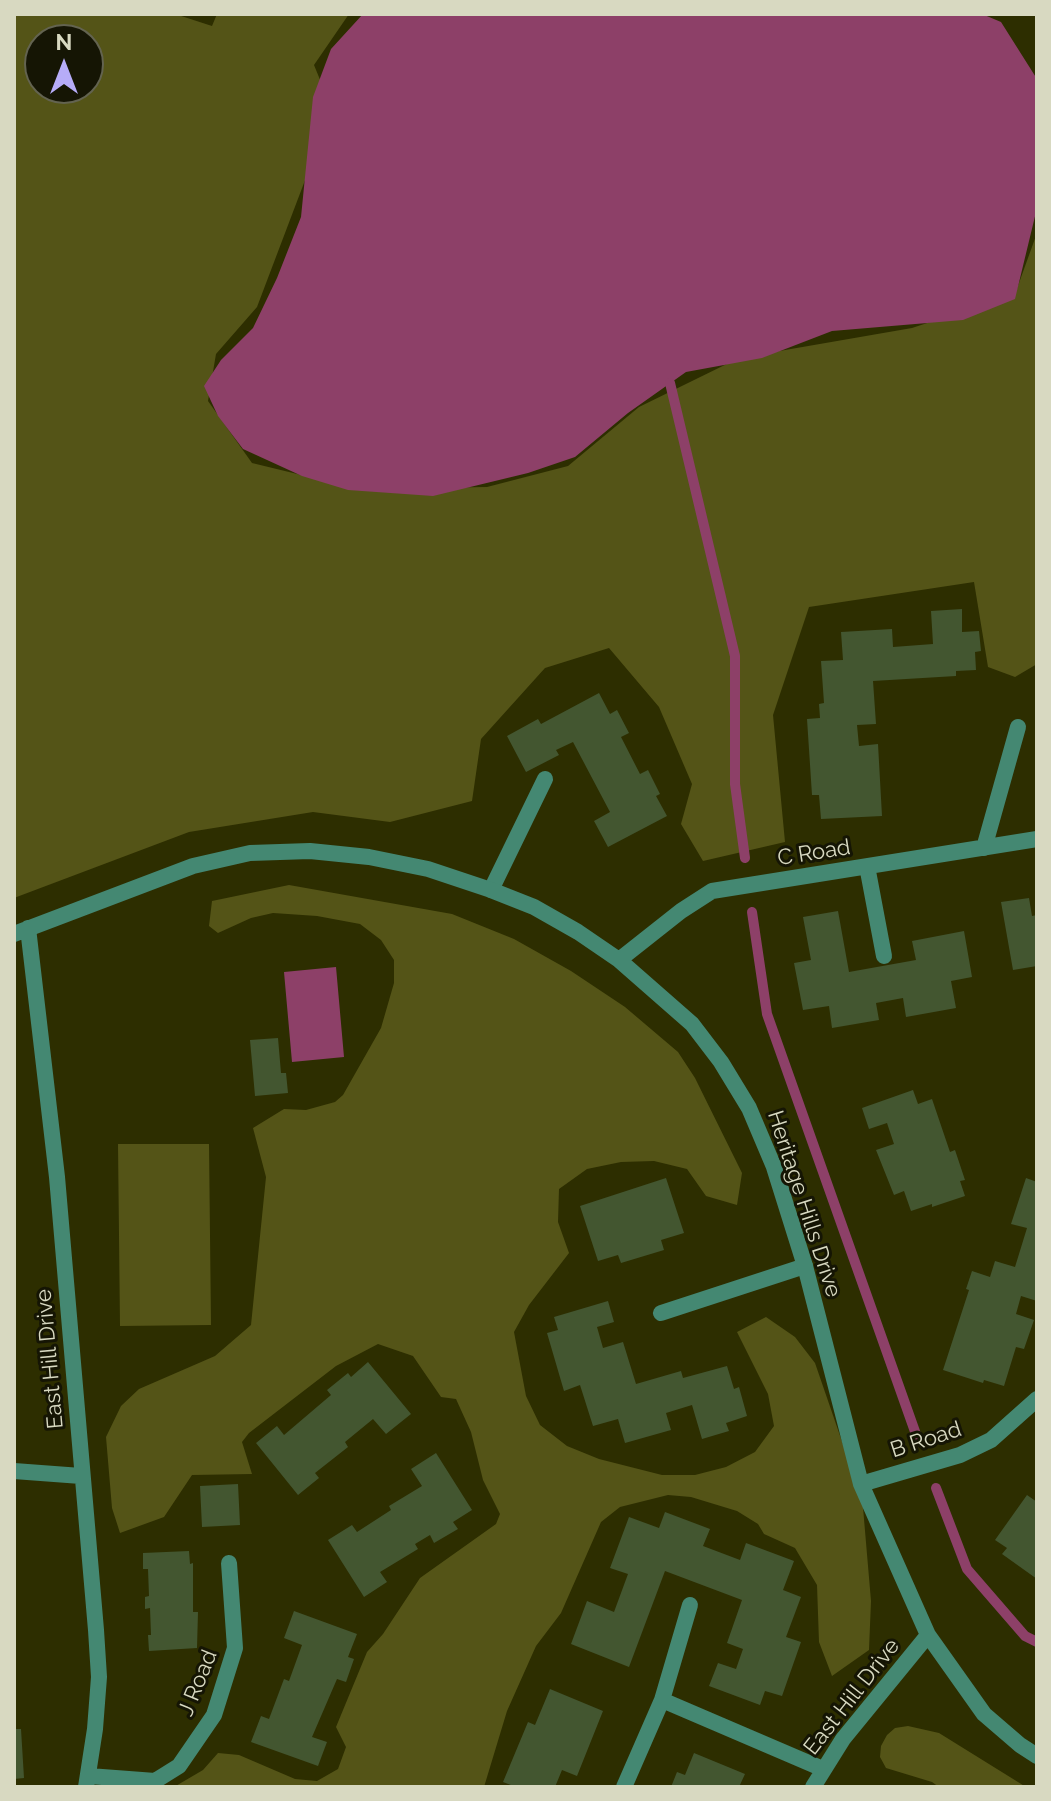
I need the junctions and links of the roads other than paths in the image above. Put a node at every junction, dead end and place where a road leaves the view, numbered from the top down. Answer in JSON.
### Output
{"nodes":[{"id":1,"x":1018,"y":727,"type":"dead end"},
{"id":2,"x":545,"y":779,"type":"dead end"},
{"id":3,"x":1037,"y":839,"type":"edge"},
{"id":4,"x":984,"y":848,"type":"junction"},
{"id":5,"x":867,"y":866,"type":"junction"},
{"id":6,"x":491,"y":890,"type":"junction"},
{"id":7,"x":21,"y":931,"type":"edge"},
{"id":8,"x":884,"y":956,"type":"dead end"},
{"id":9,"x":619,"y":960,"type":"junction"},
{"id":10,"x":805,"y":1266,"type":"junction"},
{"id":11,"x":661,"y":1313,"type":"dead end"},
{"id":12,"x":1037,"y":1399,"type":"edge"},
{"id":13,"x":14,"y":1471,"type":"edge"},
{"id":14,"x":81,"y":1476,"type":"junction"},
{"id":15,"x":861,"y":1484,"type":"junction"},
{"id":16,"x":229,"y":1563,"type":"dead end"},
{"id":17,"x":690,"y":1605,"type":"dead end"},
{"id":18,"x":928,"y":1635,"type":"junction"},
{"id":19,"x":662,"y":1700,"type":"junction"},
{"id":20,"x":1037,"y":1756,"type":"edge"},
{"id":21,"x":823,"y":1769,"type":"junction"},
{"id":22,"x":87,"y":1782,"type":"edge"},
{"id":23,"x":624,"y":1787,"type":"edge"},
{"id":24,"x":813,"y":1787,"type":"edge"}],
"edges":[{"from":1,"to":4,"type":"street"},
{"from":2,"to":6,"type":"street"},
{"from":3,"to":4,"type":"street","name":"C Road"},
{"from":4,"to":5,"type":"street","name":"C Road"},
{"from":5,"to":8,"type":"street"},
{"from":5,"to":9,"type":"street","name":"C Road"},
{"from":6,"to":7,"type":"street","name":"Heritage Hills Drive"},
{"from":6,"to":9,"type":"street","name":"Heritage Hills Drive"},
{"from":7,"to":14,"type":"street","name":"East Hill Drive"},
{"from":9,"to":10,"type":"street","name":"Heritage Hills Drive"},
{"from":10,"to":11,"type":"street"},
{"from":10,"to":15,"type":"street","name":"Heritage Hills Drive"},
{"from":12,"to":15,"type":"street","name":"B Road"},
{"from":13,"to":14,"type":"street"},
{"from":14,"to":22,"type":"street","name":"East Hill Drive"},
{"from":15,"to":18,"type":"street","name":"Heritage Hills Drive"},
{"from":16,"to":22,"type":"street","name":"J Road"},
{"from":17,"to":19,"type":"street"},
{"from":18,"to":20,"type":"street","name":"Heritage Hills Drive"},
{"from":18,"to":21,"type":"street","name":"East Hill Drive"},
{"from":19,"to":21,"type":"street"},
{"from":19,"to":23,"type":"street"},
{"from":21,"to":24,"type":"street","name":"East Hill Drive"}]}
